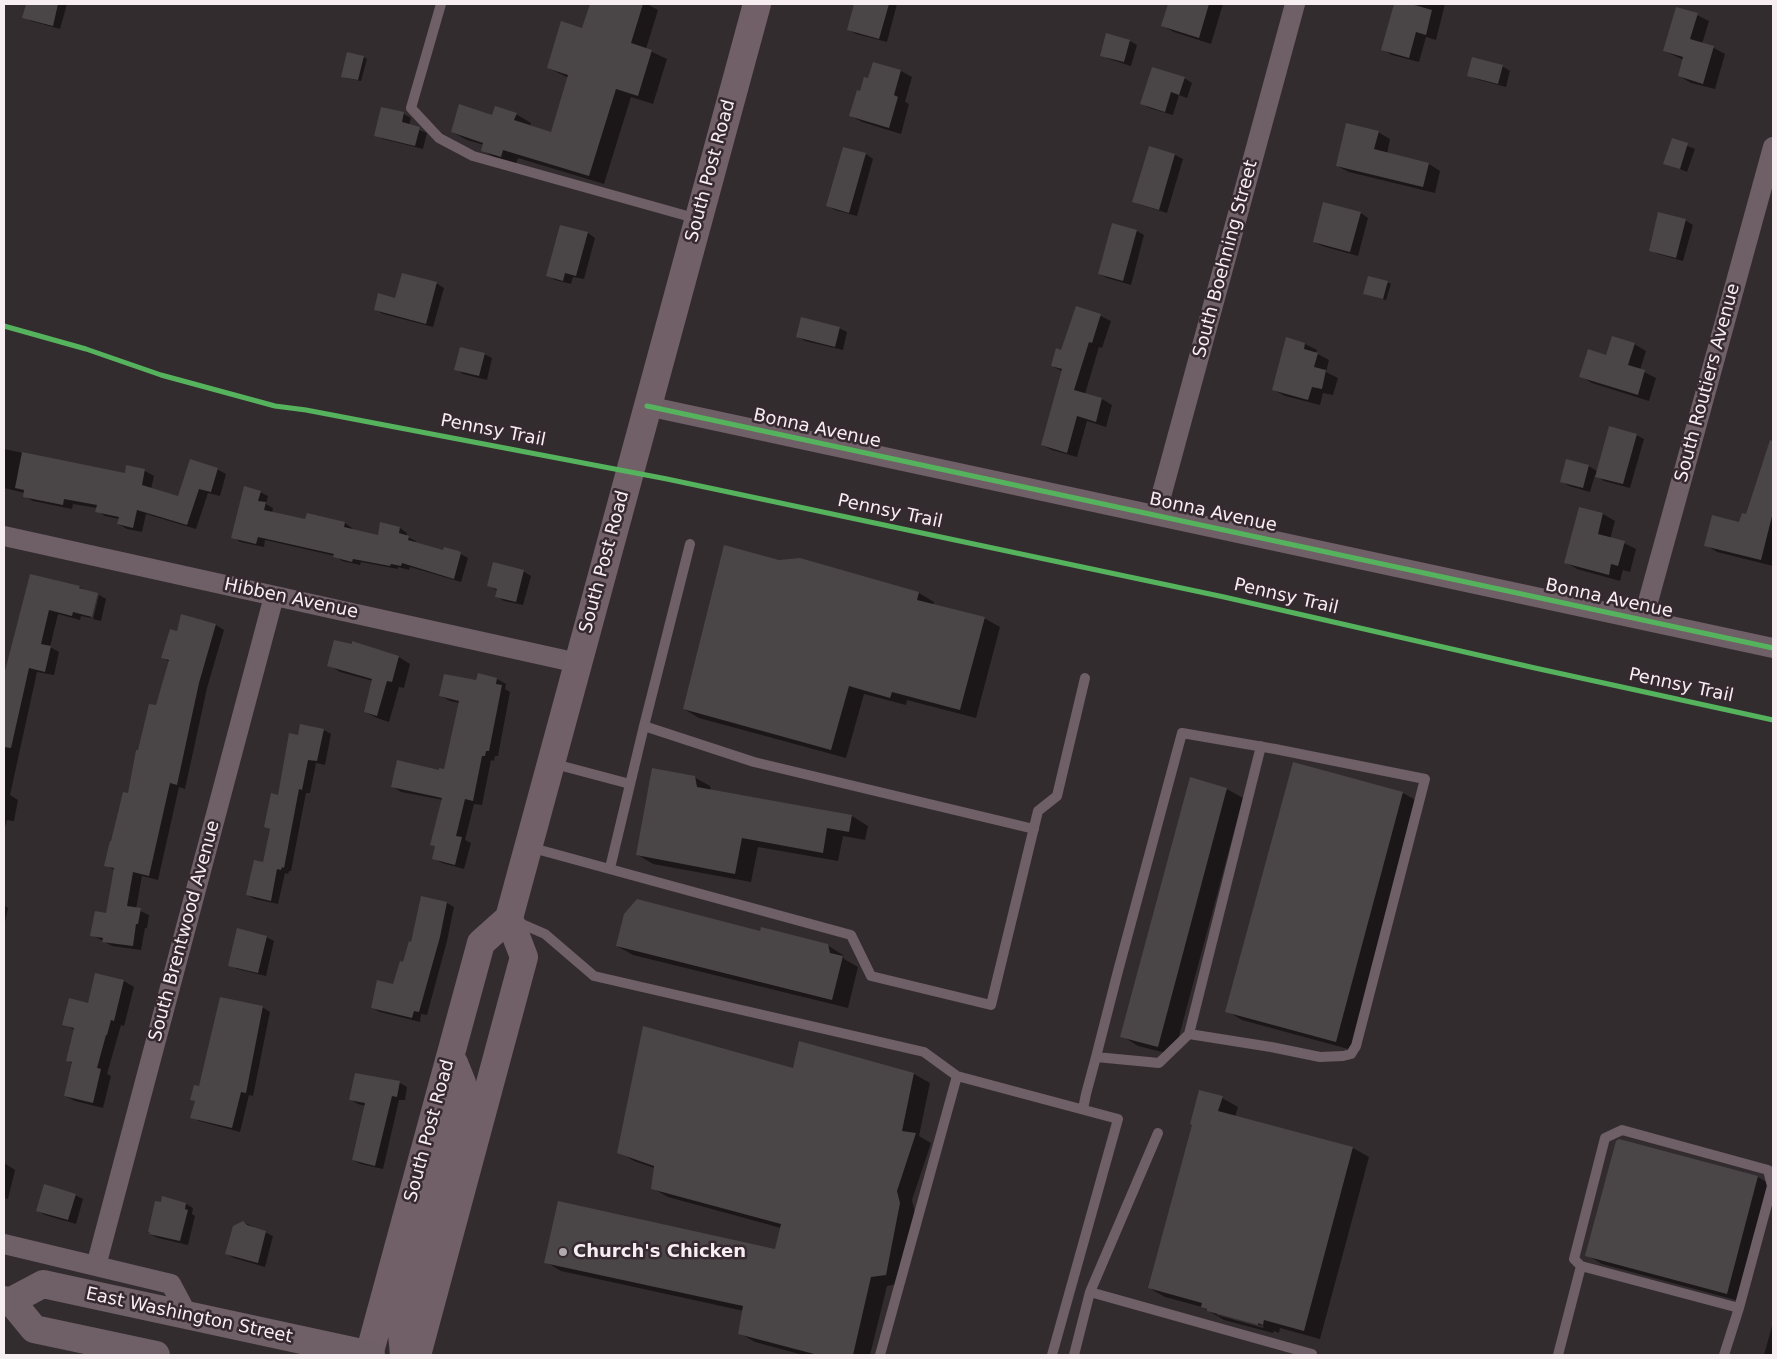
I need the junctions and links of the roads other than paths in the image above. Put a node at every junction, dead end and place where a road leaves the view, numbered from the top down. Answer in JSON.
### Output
{"nodes":[{"id":1,"x":441,"y":4,"type":"edge"},
{"id":2,"x":755,"y":4,"type":"edge"},
{"id":3,"x":1295,"y":4,"type":"edge"},
{"id":4,"x":1773,"y":146,"type":"edge"},
{"id":5,"x":698,"y":219,"type":"junction"},
{"id":6,"x":647,"y":406,"type":"junction"},
{"id":7,"x":1156,"y":515,"type":"junction"},
{"id":8,"x":4,"y":536,"type":"edge"},
{"id":9,"x":690,"y":544,"type":"dead end"},
{"id":10,"x":274,"y":596,"type":"junction"},
{"id":11,"x":1643,"y":620,"type":"junction"},
{"id":12,"x":1773,"y":648,"type":"edge"},
{"id":13,"x":578,"y":663,"type":"junction"},
{"id":14,"x":1085,"y":678,"type":"dead end"},
{"id":15,"x":644,"y":726,"type":"junction"},
{"id":16,"x":1261,"y":746,"type":"junction"},
{"id":17,"x":551,"y":763,"type":"junction"},
{"id":18,"x":630,"y":784,"type":"junction"},
{"id":19,"x":1034,"y":829,"type":"junction"},
{"id":20,"x":528,"y":846,"type":"junction"},
{"id":21,"x":610,"y":868,"type":"junction"},
{"id":22,"x":509,"y":918,"type":"junction"},
{"id":23,"x":1189,"y":1034,"type":"junction"},
{"id":24,"x":451,"y":1055,"type":"junction"},
{"id":25,"x":1096,"y":1057,"type":"junction"},
{"id":26,"x":956,"y":1076,"type":"junction"},
{"id":27,"x":1083,"y":1109,"type":"junction"},
{"id":28,"x":1158,"y":1133,"type":"dead end"},
{"id":29,"x":4,"y":1244,"type":"edge"},
{"id":30,"x":96,"y":1266,"type":"junction"},
{"id":31,"x":1582,"y":1266,"type":"junction"},
{"id":32,"x":1090,"y":1292,"type":"junction"},
{"id":33,"x":7,"y":1300,"type":"edge"},
{"id":34,"x":1739,"y":1308,"type":"junction"},
{"id":35,"x":188,"y":1316,"type":"junction"},
{"id":36,"x":1312,"y":1354,"type":"dead end"},
{"id":37,"x":156,"y":1355,"type":"edge"},
{"id":38,"x":370,"y":1355,"type":"edge"},
{"id":39,"x":404,"y":1355,"type":"edge"},
{"id":40,"x":416,"y":1355,"type":"edge"},
{"id":41,"x":880,"y":1355,"type":"edge"},
{"id":42,"x":1052,"y":1355,"type":"edge"},
{"id":43,"x":1074,"y":1355,"type":"edge"},
{"id":44,"x":1558,"y":1355,"type":"edge"},
{"id":45,"x":1724,"y":1355,"type":"edge"}],
"edges":[{"from":1,"to":5,"type":"lane"},
{"from":2,"to":5,"type":"main road","name":"South Post Road"},
{"from":3,"to":7,"type":"street","name":"South Boehning Street"},
{"from":4,"to":11,"type":"street","name":"South Routiers Avenue"},
{"from":5,"to":6,"type":"main road","name":"South Post Road"},
{"from":6,"to":7,"type":"street","name":"Bonna Avenue"},
{"from":6,"to":13,"type":"main road","name":"South Post Road"},
{"from":7,"to":11,"type":"street","name":"Bonna Avenue"},
{"from":8,"to":10,"type":"street","name":"Hibben Avenue"},
{"from":9,"to":15,"type":"lane"},
{"from":10,"to":13,"type":"street","name":"Hibben Avenue"},
{"from":10,"to":30,"type":"street","name":"South Brentwood Avenue"},
{"from":11,"to":12,"type":"street","name":"Bonna Avenue"},
{"from":13,"to":17,"type":"main road","name":"South Post Road"},
{"from":14,"to":19,"type":"lane"},
{"from":15,"to":18,"type":"lane"},
{"from":15,"to":19,"type":"lane"},
{"from":16,"to":23,"type":"lane"},
{"from":16,"to":23,"type":"lane"},
{"from":16,"to":25,"type":"lane"},
{"from":17,"to":18,"type":"lane"},
{"from":17,"to":20,"type":"main road","name":"South Post Road"},
{"from":18,"to":21,"type":"lane"},
{"from":19,"to":21,"type":"lane"},
{"from":20,"to":21,"type":"lane"},
{"from":20,"to":22,"type":"main road","name":"South Post Road"},
{"from":22,"to":24,"type":"main road","name":"South Post Road"},
{"from":22,"to":26,"type":"lane"},
{"from":22,"to":40,"type":"main road"},
{"from":23,"to":25,"type":"lane"},
{"from":24,"to":38,"type":"main road","name":"South Post Road"},
{"from":24,"to":39,"type":"main road"},
{"from":25,"to":27,"type":"lane"},
{"from":26,"to":27,"type":"lane"},
{"from":26,"to":41,"type":"lane"},
{"from":27,"to":42,"type":"lane"},
{"from":28,"to":32,"type":"lane"},
{"from":29,"to":30,"type":"street"},
{"from":30,"to":35,"type":"street"},
{"from":31,"to":34,"type":"lane"},
{"from":31,"to":34,"type":"lane"},
{"from":31,"to":44,"type":"lane"},
{"from":32,"to":36,"type":"lane"},
{"from":32,"to":43,"type":"lane"},
{"from":33,"to":35,"type":"main road","name":"East Washington Street"},
{"from":33,"to":37,"type":"main road","name":"East Washington Street"},
{"from":34,"to":45,"type":"lane"},
{"from":35,"to":38,"type":"main road","name":"East Washington Street"}]}
